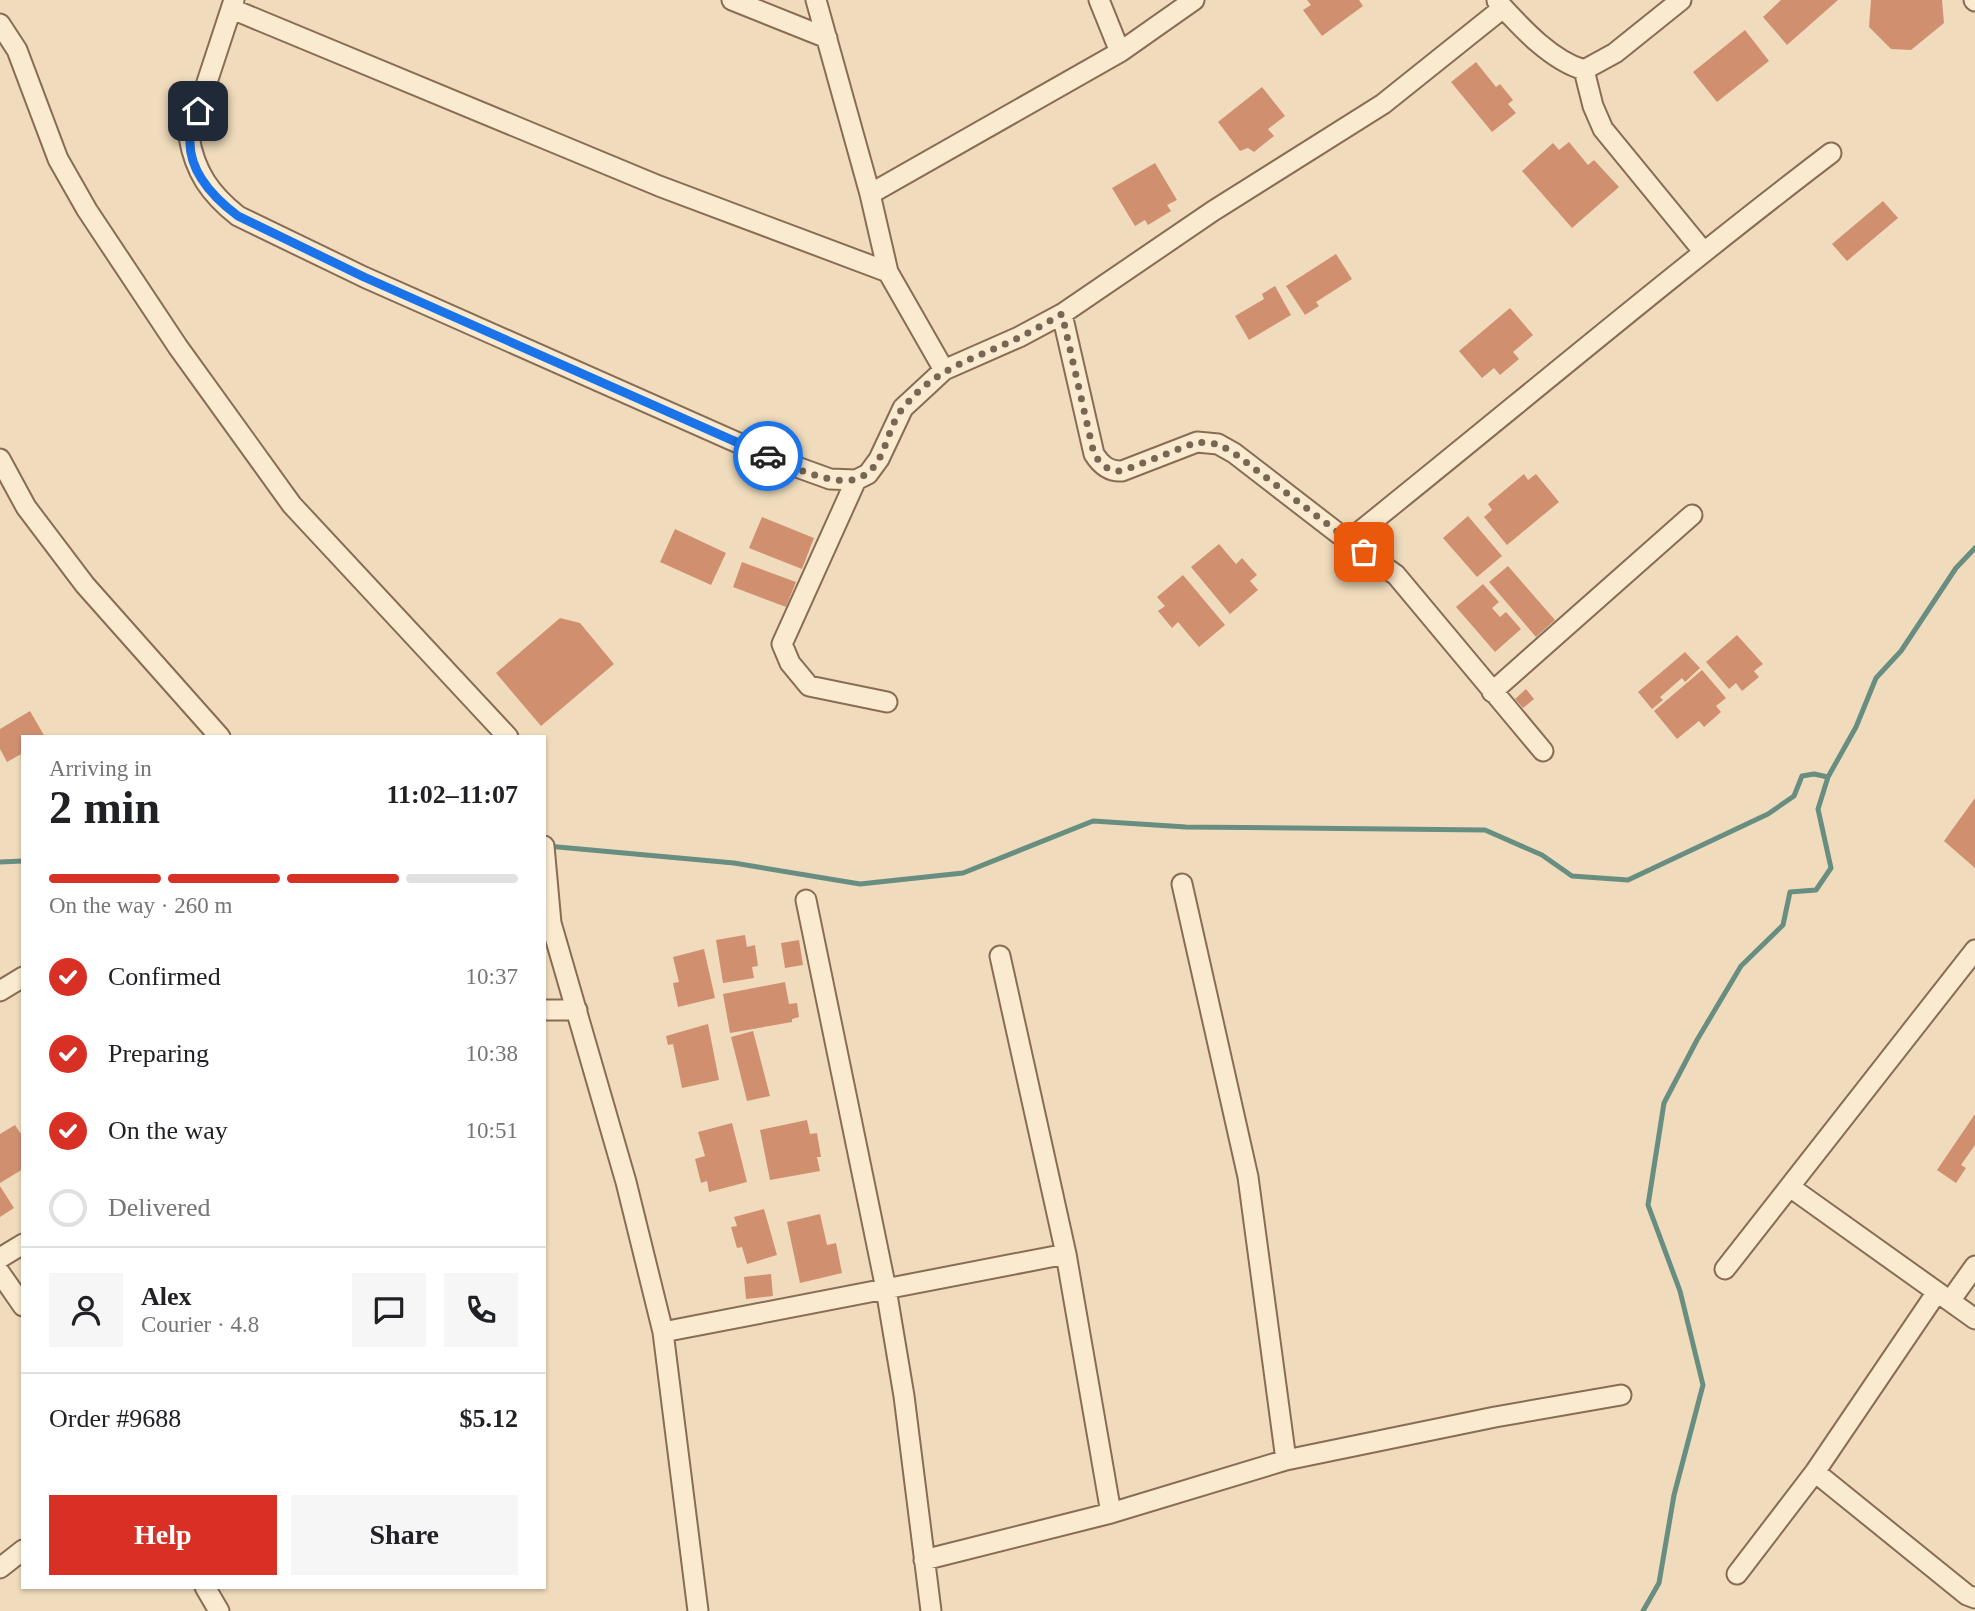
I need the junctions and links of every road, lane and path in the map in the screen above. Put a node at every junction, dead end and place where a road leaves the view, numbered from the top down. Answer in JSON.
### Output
{"nodes":[{"id":1,"x":732,"y":0,"type":"edge"},
{"id":2,"x":816,"y":0,"type":"edge"},
{"id":3,"x":1099,"y":0,"type":"edge"},
{"id":4,"x":1194,"y":0,"type":"edge"},
{"id":5,"x":1681,"y":0,"type":"edge"},
{"id":6,"x":1500,"y":4,"type":"edge"},
{"id":7,"x":233,"y":5,"type":"edge"},
{"id":8,"x":0,"y":24,"type":"edge"},
{"id":9,"x":828,"y":38,"type":"junction"},
{"id":10,"x":1120,"y":52,"type":"junction"},
{"id":11,"x":1584,"y":71,"type":"junction"},
{"id":12,"x":1832,"y":153,"type":"dead end"},
{"id":13,"x":870,"y":194,"type":"junction"},
{"id":14,"x":1703,"y":251,"type":"junction"},
{"id":15,"x":888,"y":272,"type":"junction"},
{"id":16,"x":1062,"y":314,"type":"junction"},
{"id":17,"x":944,"y":370,"type":"junction"},
{"id":18,"x":0,"y":458,"type":"edge"},
{"id":19,"x":856,"y":480,"type":"junction"},
{"id":20,"x":1692,"y":515,"type":"dead end"},
{"id":21,"x":1348,"y":541,"type":"junction"},
{"id":22,"x":1492,"y":692,"type":"junction"},
{"id":23,"x":887,"y":702,"type":"dead end"},
{"id":24,"x":217,"y":735,"type":"edge"},
{"id":25,"x":506,"y":735,"type":"edge"},
{"id":26,"x":1543,"y":751,"type":"dead end"},
{"id":27,"x":546,"y":864,"type":"edge"},
{"id":28,"x":1182,"y":884,"type":"dead end"},
{"id":29,"x":806,"y":900,"type":"dead end"},
{"id":30,"x":1975,"y":950,"type":"edge"},
{"id":31,"x":1000,"y":956,"type":"dead end"},
{"id":32,"x":21,"y":978,"type":"edge"},
{"id":33,"x":0,"y":991,"type":"edge"},
{"id":34,"x":546,"y":1010,"type":"edge"},
{"id":35,"x":577,"y":1010,"type":"junction"},
{"id":36,"x":1790,"y":1187,"type":"junction"},
{"id":37,"x":21,"y":1245,"type":"edge"},
{"id":38,"x":1066,"y":1254,"type":"junction"},
{"id":39,"x":0,"y":1258,"type":"edge"},
{"id":40,"x":1975,"y":1266,"type":"edge"},
{"id":41,"x":1725,"y":1269,"type":"dead end"},
{"id":42,"x":0,"y":1273,"type":"edge"},
{"id":43,"x":886,"y":1289,"type":"junction"},
{"id":44,"x":1944,"y":1296,"type":"junction"},
{"id":45,"x":21,"y":1303,"type":"edge"},
{"id":46,"x":1975,"y":1319,"type":"edge"},
{"id":47,"x":663,"y":1332,"type":"junction"},
{"id":48,"x":1621,"y":1395,"type":"dead end"},
{"id":49,"x":1286,"y":1460,"type":"junction"},
{"id":50,"x":1815,"y":1472,"type":"junction"},
{"id":51,"x":1111,"y":1513,"type":"junction"},
{"id":52,"x":21,"y":1552,"type":"edge"},
{"id":53,"x":924,"y":1560,"type":"junction"},
{"id":54,"x":0,"y":1568,"type":"edge"},
{"id":55,"x":1737,"y":1574,"type":"dead end"},
{"id":56,"x":206,"y":1589,"type":"edge"},
{"id":57,"x":1975,"y":1598,"type":"edge"},
{"id":58,"x":219,"y":1611,"type":"edge"},
{"id":59,"x":698,"y":1611,"type":"edge"},
{"id":60,"x":931,"y":1611,"type":"edge"}],
"edges":[{"from":1,"to":9,"type":"street"},
{"from":2,"to":9,"type":"street"},
{"from":3,"to":10,"type":"street"},
{"from":4,"to":10,"type":"street"},
{"from":5,"to":11,"type":"street"},
{"from":6,"to":11,"type":"street"},
{"from":6,"to":16,"type":"street"},
{"from":7,"to":15,"type":"street"},
{"from":7,"to":19,"type":"street"},
{"from":8,"to":25,"type":"street"},
{"from":9,"to":13,"type":"street"},
{"from":10,"to":13,"type":"street"},
{"from":11,"to":14,"type":"street"},
{"from":12,"to":14,"type":"street"},
{"from":13,"to":15,"type":"street"},
{"from":14,"to":21,"type":"street"},
{"from":15,"to":17,"type":"street"},
{"from":16,"to":17,"type":"street"},
{"from":16,"to":21,"type":"street"},
{"from":17,"to":19,"type":"street"},
{"from":18,"to":24,"type":"street"},
{"from":19,"to":23,"type":"street"},
{"from":20,"to":22,"type":"street"},
{"from":21,"to":22,"type":"street"},
{"from":22,"to":26,"type":"street"},
{"from":27,"to":35,"type":"street"},
{"from":28,"to":49,"type":"street"},
{"from":29,"to":43,"type":"street"},
{"from":30,"to":36,"type":"street"},
{"from":31,"to":38,"type":"street"},
{"from":32,"to":33,"type":"street"},
{"from":34,"to":35,"type":"street"},
{"from":35,"to":47,"type":"street"},
{"from":36,"to":41,"type":"street"},
{"from":36,"to":44,"type":"street"},
{"from":37,"to":39,"type":"street"},
{"from":38,"to":43,"type":"street"},
{"from":38,"to":51,"type":"street"},
{"from":40,"to":44,"type":"street"},
{"from":42,"to":45,"type":"street"},
{"from":43,"to":47,"type":"street"},
{"from":43,"to":53,"type":"street"},
{"from":44,"to":46,"type":"street"},
{"from":44,"to":50,"type":"street"},
{"from":47,"to":59,"type":"street"},
{"from":48,"to":49,"type":"street"},
{"from":49,"to":51,"type":"street"},
{"from":50,"to":55,"type":"street"},
{"from":50,"to":57,"type":"street"},
{"from":51,"to":53,"type":"street"},
{"from":52,"to":54,"type":"street"},
{"from":53,"to":60,"type":"street"},
{"from":56,"to":58,"type":"street"}]}
